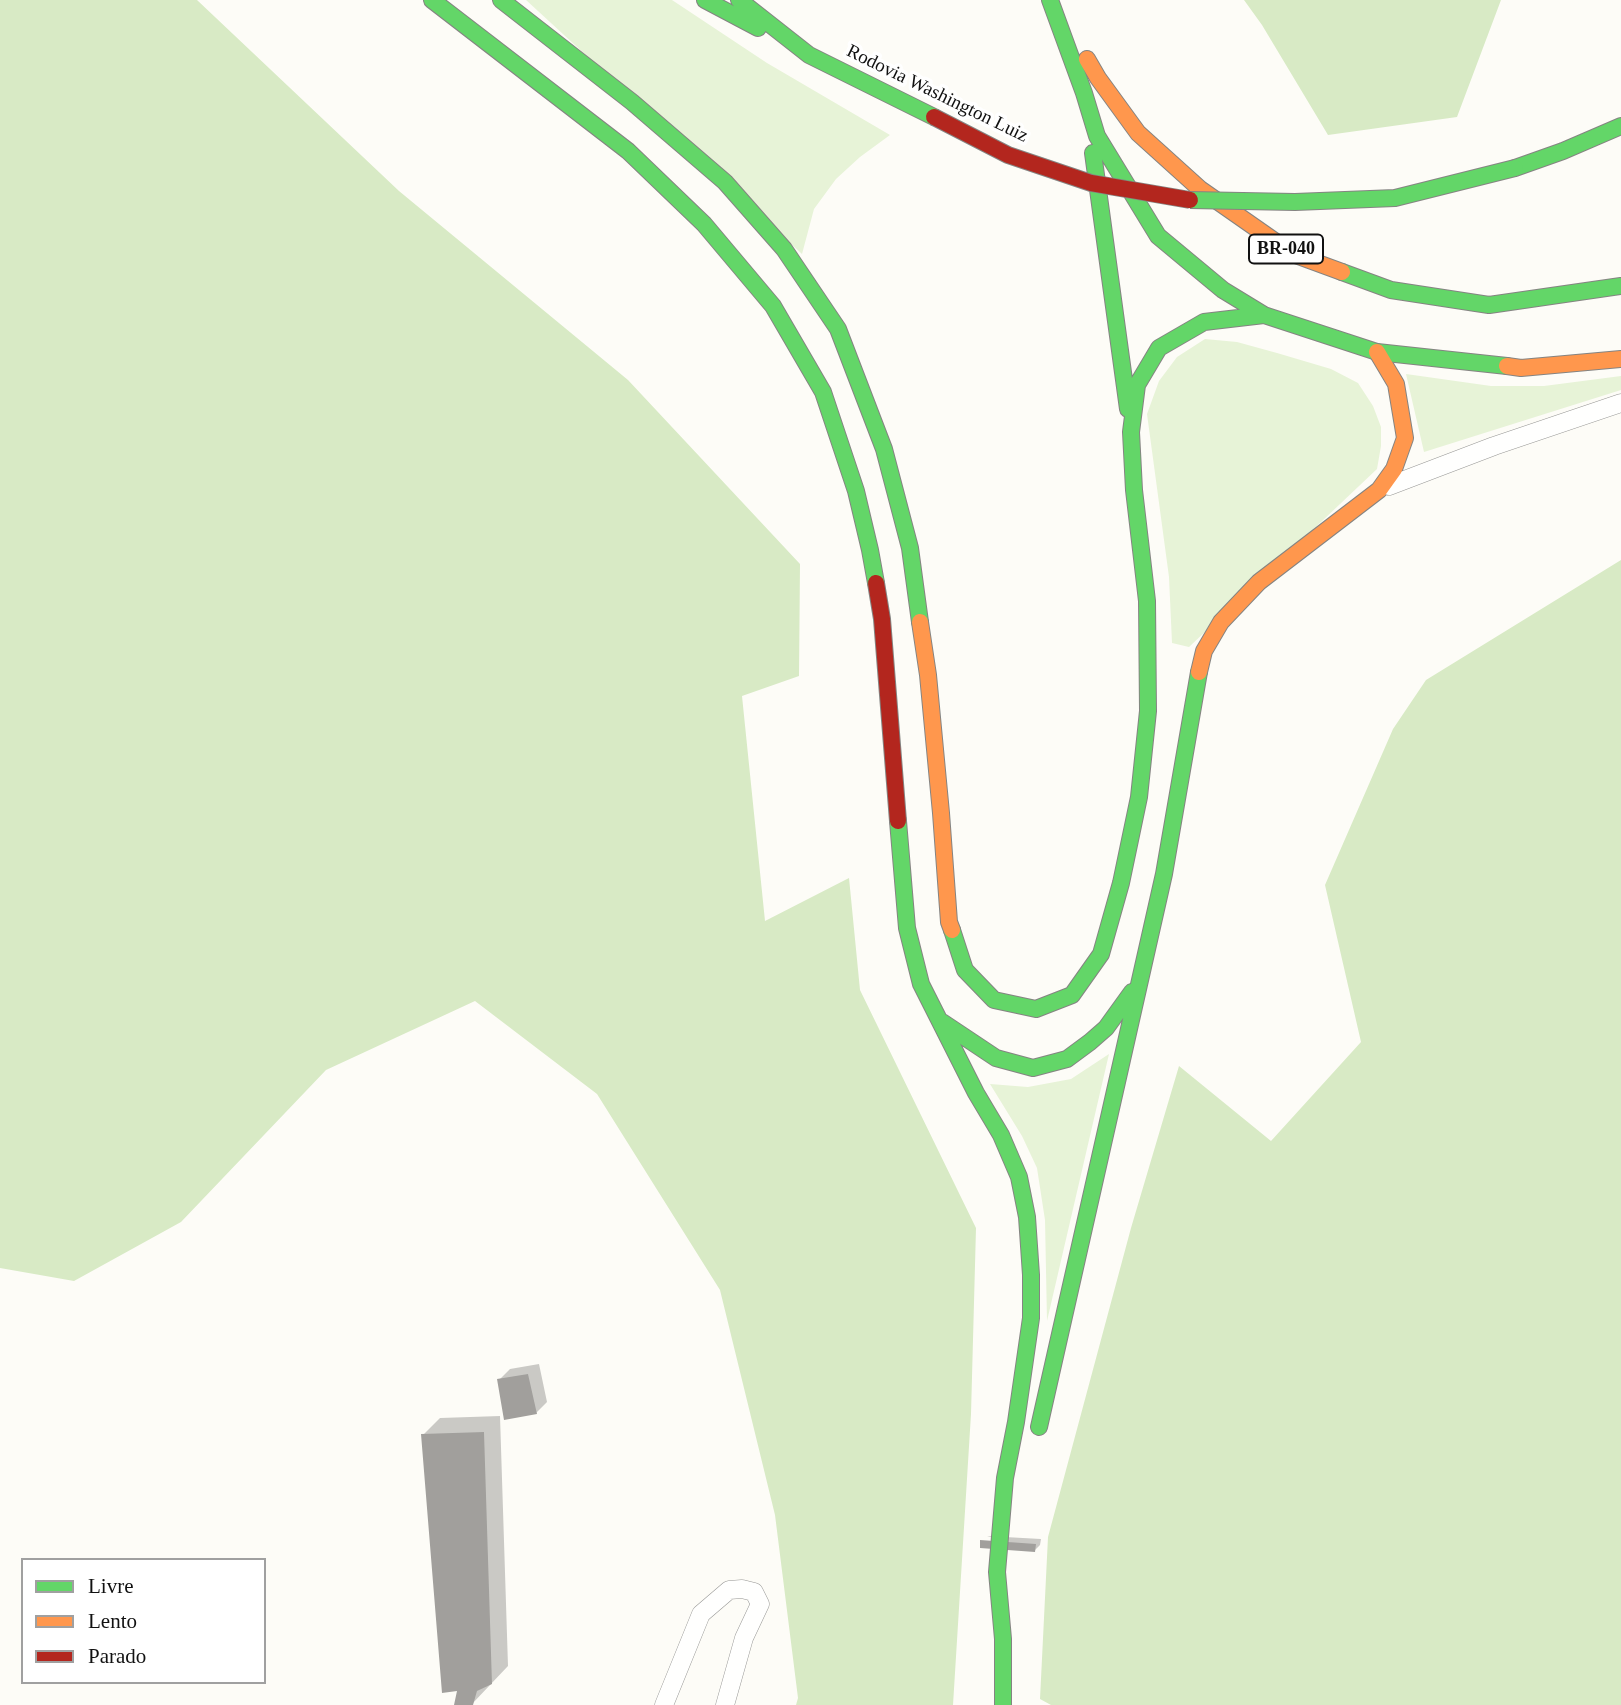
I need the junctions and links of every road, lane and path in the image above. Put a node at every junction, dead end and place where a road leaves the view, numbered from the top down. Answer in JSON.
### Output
{"nodes":[{"id":1,"x":432,"y":0,"type":"edge"},
{"id":2,"x":502,"y":0,"type":"edge"},
{"id":3,"x":705,"y":0,"type":"edge"},
{"id":4,"x":739,"y":0,"type":"edge"},
{"id":5,"x":1051,"y":0,"type":"edge"},
{"id":6,"x":809,"y":55,"type":"junction"},
{"id":7,"x":1084,"y":93,"type":"junction"},
{"id":8,"x":1621,"y":126,"type":"edge"},
{"id":9,"x":1621,"y":286,"type":"edge"},
{"id":10,"x":1264,"y":315,"type":"junction"},
{"id":11,"x":1377,"y":352,"type":"junction"},
{"id":12,"x":1621,"y":359,"type":"edge"},
{"id":13,"x":1621,"y":403,"type":"edge"},
{"id":14,"x":1131,"y":432,"type":"junction"},
{"id":15,"x":1379,"y":490,"type":"junction"},
{"id":16,"x":1139,"y":983,"type":"junction"},
{"id":17,"x":942,"y":1022,"type":"junction"},
{"id":18,"x":1036,"y":1446,"type":"dead end"},
{"id":19,"x":1013,"y":1588,"type":"dead end"},
{"id":20,"x":1003,"y":1639,"type":"junction"},
{"id":21,"x":664,"y":1705,"type":"edge"},
{"id":22,"x":725,"y":1705,"type":"edge"},
{"id":23,"x":1003,"y":1705,"type":"edge"}],
"edges":[{"from":1,"to":17,"type":"main road"},
{"from":2,"to":14,"type":"main road"},
{"from":3,"to":6,"type":"main road"},
{"from":4,"to":6,"type":"main road","name":"Rodovia Washington Luiz"},
{"from":5,"to":7,"type":"main road"},
{"from":5,"to":9,"type":"main road","number":"BR-040"},
{"from":6,"to":8,"type":"main road","name":"Rodovia Washington Luiz","bridge":true},
{"from":7,"to":10,"type":"main road"},
{"from":7,"to":14,"type":"main road"},
{"from":10,"to":11,"type":"main road"},
{"from":10,"to":14,"type":"main road"},
{"from":11,"to":12,"type":"main road"},
{"from":11,"to":15,"type":"main road"},
{"from":13,"to":15,"type":"lane"},
{"from":15,"to":16,"type":"main road"},
{"from":16,"to":17,"type":"main road"},
{"from":16,"to":18,"type":"main road"},
{"from":17,"to":20,"type":"main road"},
{"from":19,"to":20,"type":"main road"},
{"from":20,"to":23,"type":"main road"},
{"from":21,"to":22,"type":"lane"}]}
